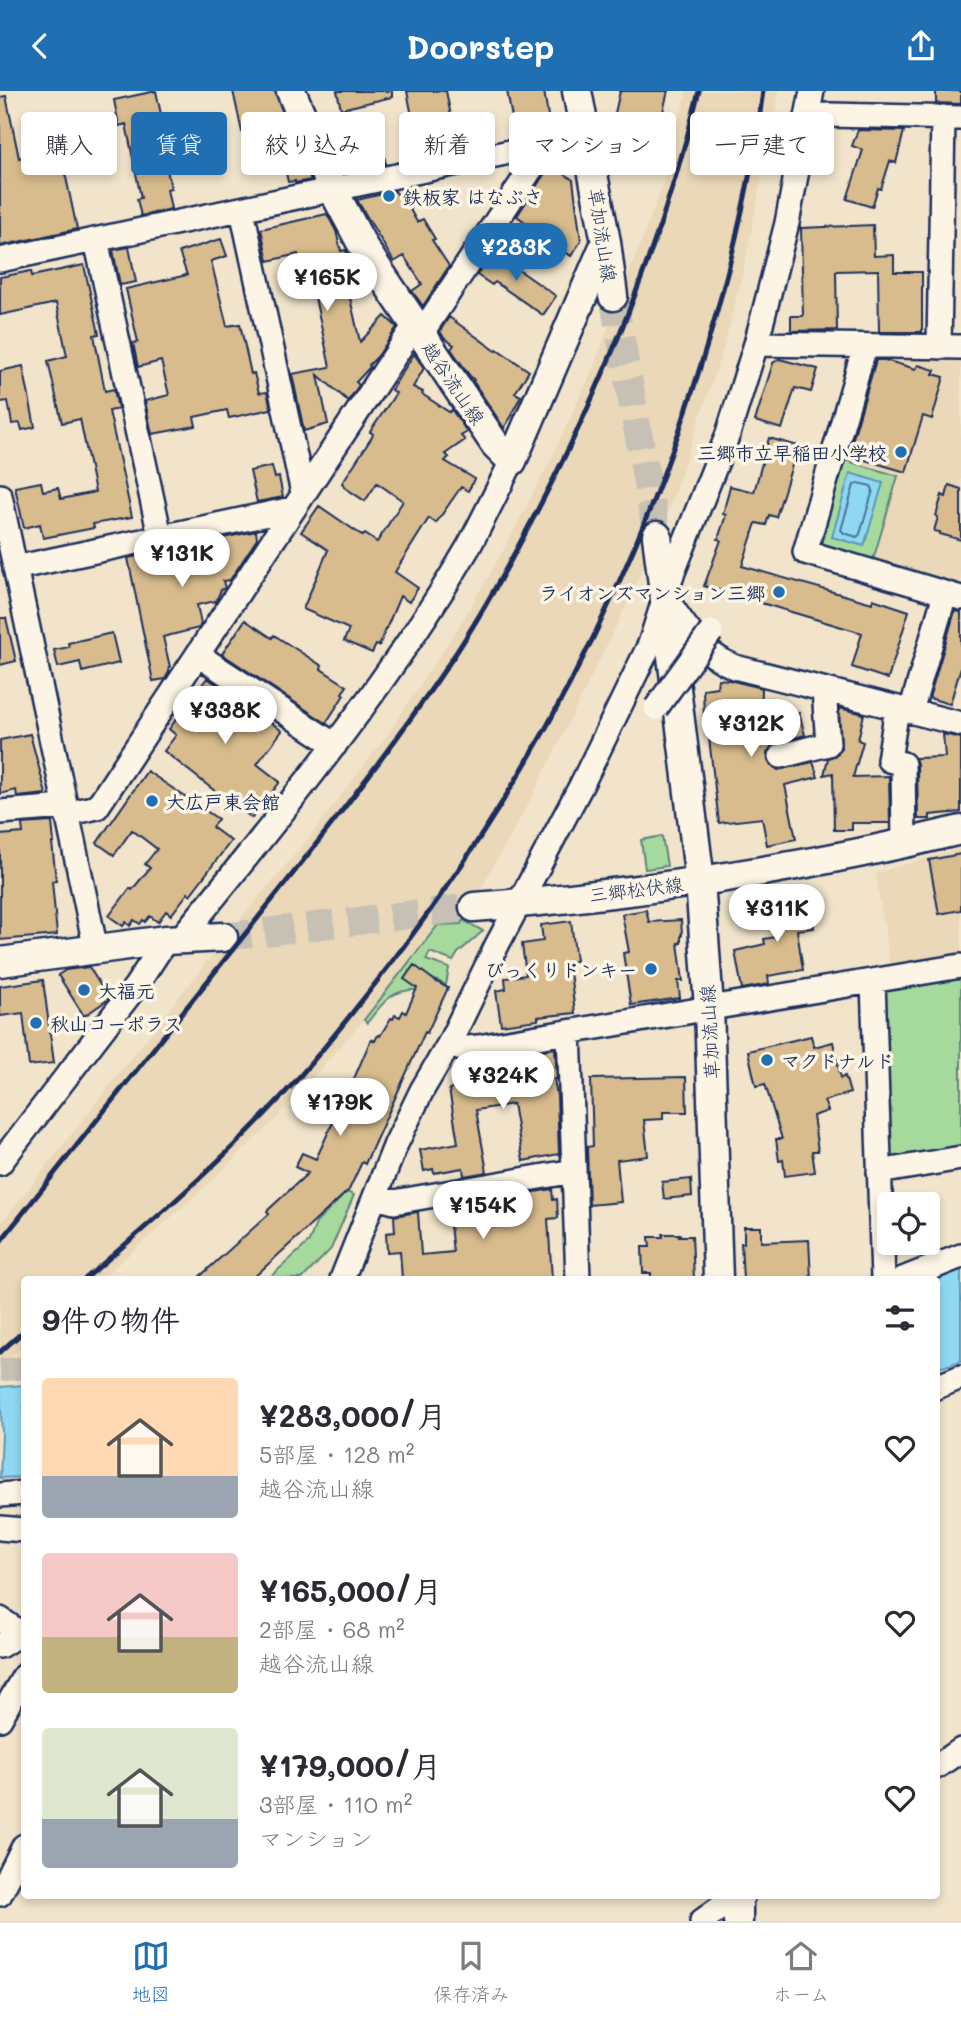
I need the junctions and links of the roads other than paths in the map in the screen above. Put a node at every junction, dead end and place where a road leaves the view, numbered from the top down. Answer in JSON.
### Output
{"nodes":[{"id":1,"x":291,"y":91,"type":"edge"},
{"id":2,"x":577,"y":91,"type":"edge"},
{"id":3,"x":812,"y":91,"type":"edge"},
{"id":4,"x":581,"y":112,"type":"edge"},
{"id":5,"x":809,"y":112,"type":"edge"},
{"id":6,"x":834,"y":114,"type":"edge"},
{"id":7,"x":952,"y":117,"type":"edge"},
{"id":8,"x":509,"y":153,"type":"edge"},
{"id":9,"x":526,"y":175,"type":"edge"},
{"id":10,"x":593,"y":175,"type":"edge"},
{"id":11,"x":796,"y":175,"type":"edge"},
{"id":12,"x":333,"y":190,"type":"junction"},
{"id":13,"x":242,"y":210,"type":"junction"},
{"id":14,"x":96,"y":240,"type":"junction"},
{"id":15,"x":606,"y":242,"type":"junction"},
{"id":16,"x":0,"y":260,"type":"edge"},
{"id":17,"x":613,"y":296,"type":"tunnel mouth"},
{"id":18,"x":418,"y":330,"type":"junction"},
{"id":19,"x":756,"y":344,"type":"junction"},
{"id":20,"x":865,"y":346,"type":"junction"},
{"id":21,"x":950,"y":347,"type":"edge"},
{"id":22,"x":512,"y":461,"type":"junction"},
{"id":23,"x":0,"y":496,"type":"edge"},
{"id":24,"x":298,"y":501,"type":"junction"},
{"id":25,"x":160,"y":536,"type":"junction"},
{"id":26,"x":657,"y":536,"type":"tunnel mouth"},
{"id":27,"x":16,"y":568,"type":"junction"},
{"id":28,"x":953,"y":596,"type":"edge"},
{"id":29,"x":666,"y":598,"type":"junction"},
{"id":30,"x":711,"y":632,"type":"dead end"},
{"id":31,"x":198,"y":655,"type":"junction"},
{"id":32,"x":824,"y":690,"type":"junction"},
{"id":33,"x":656,"y":708,"type":"dead end"},
{"id":34,"x":904,"y":710,"type":"junction"},
{"id":35,"x":961,"y":724,"type":"edge"},
{"id":36,"x":335,"y":745,"type":"junction"},
{"id":37,"x":781,"y":756,"type":"dead end"},
{"id":38,"x":66,"y":810,"type":"junction"},
{"id":39,"x":0,"y":812,"type":"edge"},
{"id":40,"x":961,"y":830,"type":"edge"},
{"id":41,"x":904,"y":844,"type":"junction"},
{"id":42,"x":700,"y":881,"type":"junction"},
{"id":43,"x":520,"y":904,"type":"junction"},
{"id":44,"x":474,"y":907,"type":"tunnel mouth"},
{"id":45,"x":223,"y":937,"type":"tunnel mouth"},
{"id":46,"x":173,"y":939,"type":"junction"},
{"id":47,"x":96,"y":950,"type":"junction"},
{"id":48,"x":0,"y":962,"type":"edge"},
{"id":49,"x":961,"y":966,"type":"edge"},
{"id":50,"x":873,"y":981,"type":"junction"},
{"id":51,"x":709,"y":1008,"type":"junction"},
{"id":52,"x":569,"y":1032,"type":"junction"},
{"id":53,"x":449,"y":1044,"type":"junction"},
{"id":54,"x":961,"y":1158,"type":"edge"},
{"id":55,"x":0,"y":1163,"type":"edge"},
{"id":56,"x":574,"y":1171,"type":"junction"},
{"id":57,"x":879,"y":1172,"type":"junction"},
{"id":58,"x":376,"y":1197,"type":"junction"},
{"id":59,"x":961,"y":1256,"type":"edge"},
{"id":60,"x":343,"y":1276,"type":"edge"},
{"id":61,"x":578,"y":1276,"type":"edge"},
{"id":62,"x":718,"y":1276,"type":"edge"},
{"id":63,"x":883,"y":1276,"type":"edge"},
{"id":64,"x":911,"y":1276,"type":"edge"},
{"id":65,"x":961,"y":1377,"type":"edge"},
{"id":66,"x":940,"y":1385,"type":"edge"},
{"id":67,"x":21,"y":1493,"type":"edge"},
{"id":68,"x":0,"y":1495,"type":"edge"},
{"id":69,"x":0,"y":1528,"type":"edge"},
{"id":70,"x":21,"y":1530,"type":"edge"},
{"id":71,"x":0,"y":1619,"type":"edge"},
{"id":72,"x":21,"y":1632,"type":"edge"},
{"id":73,"x":21,"y":1634,"type":"edge"},
{"id":74,"x":0,"y":1646,"type":"edge"},
{"id":75,"x":21,"y":1682,"type":"edge"},
{"id":76,"x":0,"y":1720,"type":"edge"},
{"id":77,"x":961,"y":1750,"type":"edge"},
{"id":78,"x":940,"y":1764,"type":"edge"},
{"id":79,"x":21,"y":1852,"type":"edge"},
{"id":80,"x":0,"y":1894,"type":"edge"},
{"id":81,"x":739,"y":1902,"type":"edge"},
{"id":82,"x":702,"y":1921,"type":"edge"}],
"edges":[{"from":1,"to":12,"type":"main road","name":"越谷流山線"},
{"from":2,"to":4,"type":"main road","name":"草加流山線"},
{"from":3,"to":5,"type":"street"},
{"from":6,"to":7,"type":"street"},
{"from":7,"to":21,"type":"street"},
{"from":8,"to":12,"type":"street"},
{"from":9,"to":18,"type":"street"},
{"from":10,"to":15,"type":"main road","name":"草加流山線"},
{"from":11,"to":19,"type":"street"},
{"from":12,"to":13,"type":"street"},
{"from":12,"to":18,"type":"main road","name":"越谷流山線"},
{"from":13,"to":14,"type":"street"},
{"from":13,"to":24,"type":"street"},
{"from":14,"to":16,"type":"street"},
{"from":14,"to":25,"type":"street"},
{"from":15,"to":17,"type":"main road","name":"草加流山線"},
{"from":15,"to":22,"type":"main road"},
{"from":18,"to":22,"type":"main road","name":"越谷流山線"},
{"from":18,"to":24,"type":"street"},
{"from":19,"to":20,"type":"street"},
{"from":19,"to":29,"type":"street"},
{"from":20,"to":21,"type":"street"},
{"from":20,"to":28,"type":"street"},
{"from":22,"to":36,"type":"street"},
{"from":23,"to":27,"type":"street"},
{"from":24,"to":25,"type":"street"},
{"from":24,"to":31,"type":"street"},
{"from":25,"to":27,"type":"street"},
{"from":26,"to":29,"type":"main road","name":"草加流山線"},
{"from":27,"to":38,"type":"street"},
{"from":28,"to":34,"type":"street"},
{"from":29,"to":32,"type":"street"},
{"from":29,"to":42,"type":"main road","name":"草加流山線"},
{"from":29,"to":43,"type":"street"},
{"from":30,"to":33,"type":"street","bridge":true},
{"from":31,"to":36,"type":"street"},
{"from":31,"to":38,"type":"street"},
{"from":32,"to":34,"type":"street"},
{"from":32,"to":37,"type":"street"},
{"from":34,"to":35,"type":"street"},
{"from":34,"to":41,"type":"street"},
{"from":36,"to":46,"type":"street"},
{"from":38,"to":39,"type":"street"},
{"from":38,"to":47,"type":"street"},
{"from":40,"to":41,"type":"main road","name":"三郷松伏線"},
{"from":41,"to":42,"type":"main road","name":"三郷松伏線"},
{"from":42,"to":43,"type":"main road","name":"三郷松伏線"},
{"from":42,"to":51,"type":"main road","name":"草加流山線"},
{"from":43,"to":44,"type":"main road","name":"三郷松伏線"},
{"from":43,"to":53,"type":"street"},
{"from":45,"to":46,"type":"main road"},
{"from":46,"to":47,"type":"main road"},
{"from":46,"to":55,"type":"street"},
{"from":47,"to":48,"type":"main road"},
{"from":49,"to":50,"type":"street"},
{"from":50,"to":51,"type":"street"},
{"from":50,"to":57,"type":"street"},
{"from":51,"to":52,"type":"street"},
{"from":51,"to":62,"type":"main road","name":"草加流山線"},
{"from":52,"to":53,"type":"street"},
{"from":52,"to":56,"type":"street"},
{"from":53,"to":58,"type":"street"},
{"from":54,"to":57,"type":"street"},
{"from":56,"to":58,"type":"street"},
{"from":56,"to":61,"type":"street"},
{"from":57,"to":63,"type":"street"},
{"from":58,"to":60,"type":"street"},
{"from":59,"to":64,"type":"street"},
{"from":65,"to":66,"type":"street"},
{"from":67,"to":68,"type":"street"},
{"from":69,"to":70,"type":"street"},
{"from":71,"to":72,"type":"street"},
{"from":73,"to":74,"type":"street"},
{"from":75,"to":76,"type":"street"},
{"from":77,"to":78,"type":"street"},
{"from":79,"to":80,"type":"street"},
{"from":81,"to":82,"type":"street"}]}
